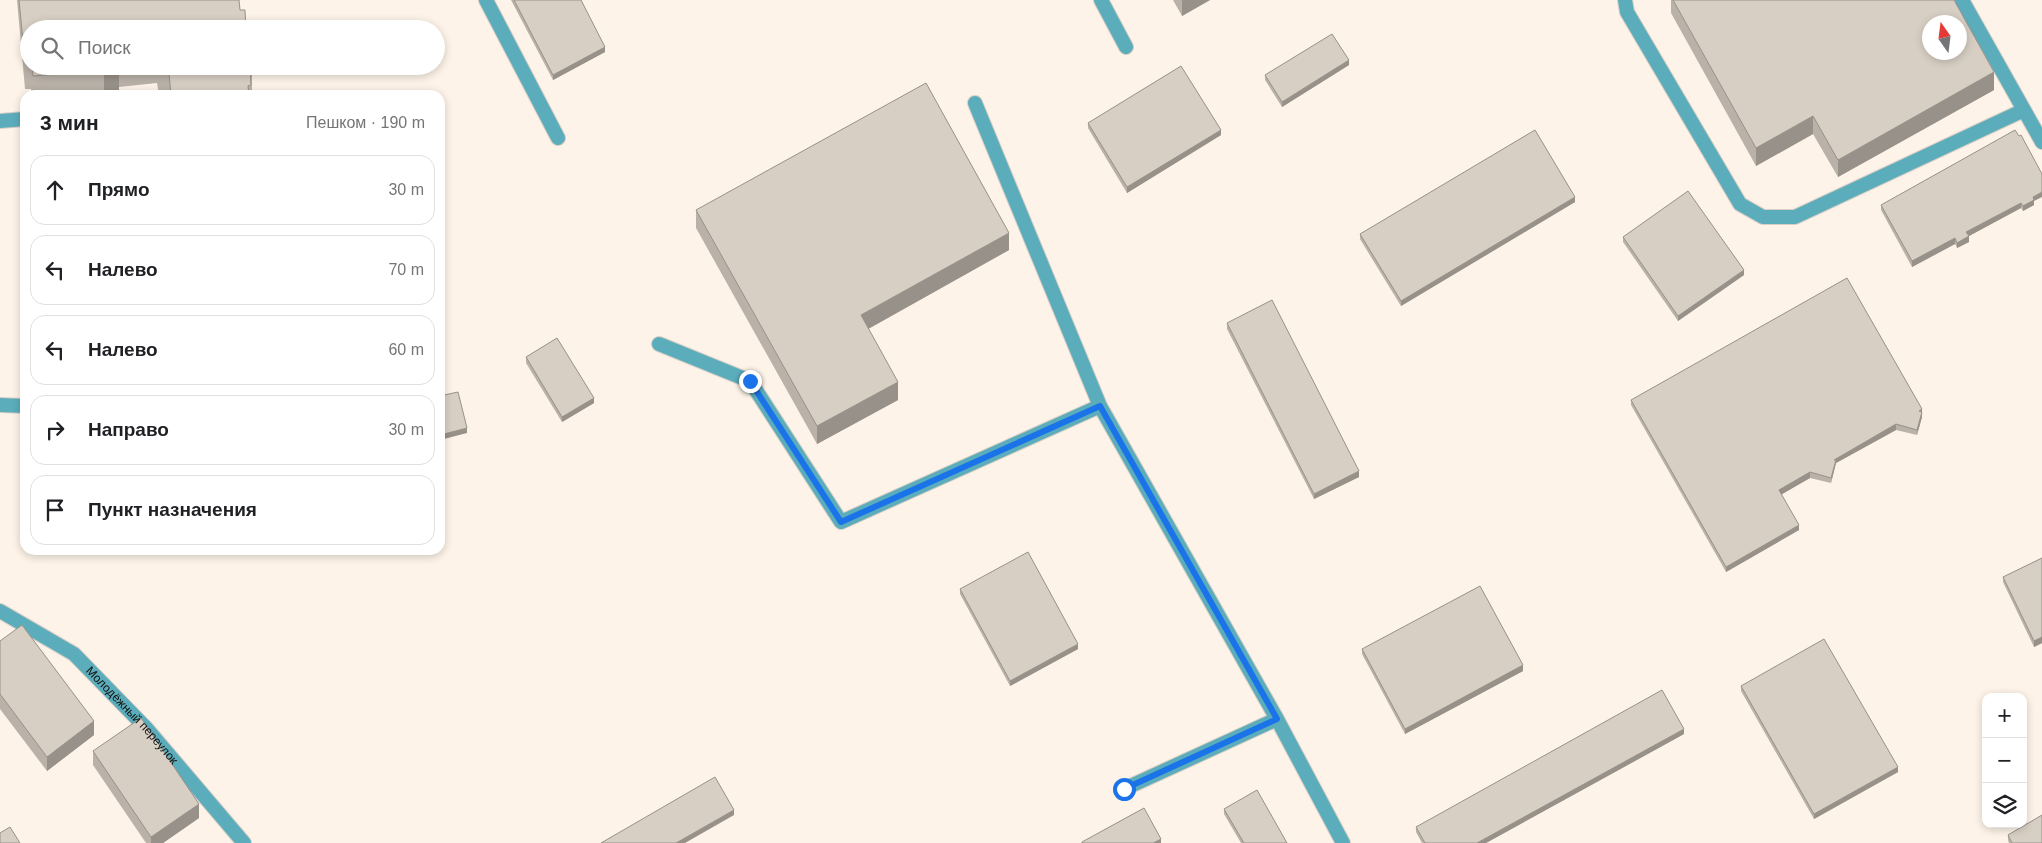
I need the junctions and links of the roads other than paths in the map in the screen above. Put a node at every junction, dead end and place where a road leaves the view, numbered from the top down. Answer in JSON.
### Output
{"nodes":[{"id":1,"x":486,"y":0,"type":"edge"},
{"id":2,"x":1101,"y":0,"type":"edge"},
{"id":3,"x":1625,"y":0,"type":"edge"},
{"id":4,"x":1962,"y":0,"type":"edge"},
{"id":5,"x":1126,"y":47,"type":"dead end"},
{"id":6,"x":975,"y":103,"type":"dead end"},
{"id":7,"x":2024,"y":110,"type":"junction"},
{"id":8,"x":20,"y":119,"type":"edge"},
{"id":9,"x":0,"y":121,"type":"edge"},
{"id":10,"x":558,"y":138,"type":"dead end"},
{"id":11,"x":2042,"y":142,"type":"edge"},
{"id":12,"x":659,"y":344,"type":"dead end"},
{"id":13,"x":0,"y":406,"type":"edge"},
{"id":14,"x":20,"y":406,"type":"edge"},
{"id":15,"x":1100,"y":406,"type":"junction"},
{"id":16,"x":0,"y":611,"type":"edge"},
{"id":17,"x":1277,"y":719,"type":"junction"},
{"id":18,"x":1124,"y":789,"type":"dead end"},
{"id":19,"x":244,"y":843,"type":"edge"},
{"id":20,"x":1344,"y":843,"type":"edge"}],
"edges":[{"from":1,"to":10,"type":"street"},
{"from":2,"to":5,"type":"street"},
{"from":3,"to":7,"type":"street"},
{"from":4,"to":7,"type":"street"},
{"from":6,"to":15,"type":"street"},
{"from":7,"to":11,"type":"street"},
{"from":8,"to":9,"type":"street"},
{"from":12,"to":15,"type":"street"},
{"from":13,"to":14,"type":"street"},
{"from":15,"to":17,"type":"street"},
{"from":16,"to":19,"type":"street","name":"Молодёжный переулок"},
{"from":17,"to":18,"type":"street"},
{"from":17,"to":20,"type":"street"}]}
